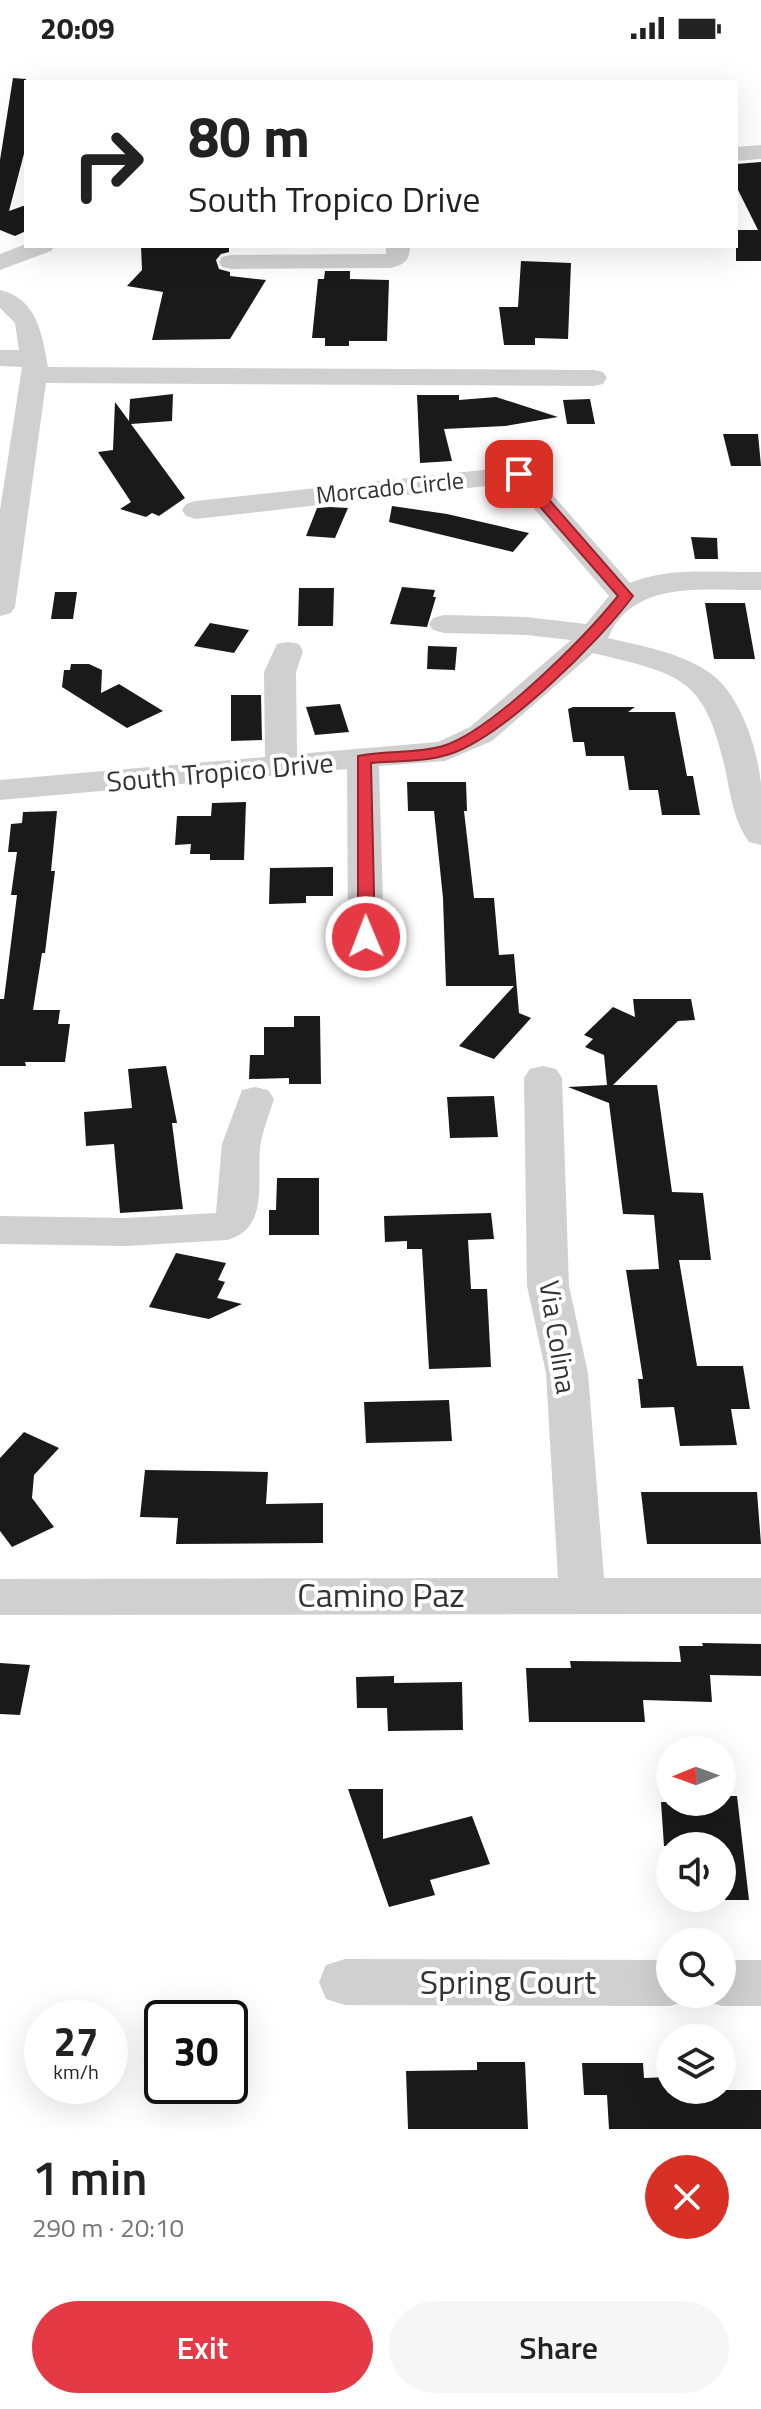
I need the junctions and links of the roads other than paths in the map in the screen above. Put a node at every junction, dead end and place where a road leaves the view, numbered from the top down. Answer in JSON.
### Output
{"nodes":[{"id":1,"x":761,"y":152,"type":"edge"},
{"id":2,"x":738,"y":154,"type":"edge"},
{"id":3,"x":38,"y":248,"type":"edge"},
{"id":4,"x":398,"y":248,"type":"edge"},
{"id":5,"x":231,"y":262,"type":"dead end"},
{"id":6,"x":0,"y":263,"type":"edge"},
{"id":7,"x":0,"y":297,"type":"edge"},
{"id":8,"x":0,"y":358,"type":"edge"},
{"id":9,"x":34,"y":366,"type":"junction"},
{"id":10,"x":594,"y":378,"type":"dead end"},
{"id":11,"x":196,"y":510,"type":"dead end"},
{"id":12,"x":761,"y":581,"type":"edge"},
{"id":13,"x":625,"y":596,"type":"junction"},
{"id":14,"x":0,"y":607,"type":"edge"},
{"id":15,"x":444,"y":624,"type":"dead end"},
{"id":16,"x":592,"y":638,"type":"junction"},
{"id":17,"x":288,"y":651,"type":"dead end"},
{"id":18,"x":363,"y":759,"type":"junction"},
{"id":19,"x":281,"y":766,"type":"junction"},
{"id":20,"x":0,"y":790,"type":"edge"},
{"id":21,"x":761,"y":835,"type":"edge"},
{"id":22,"x":366,"y":937,"type":"dead end"},
{"id":23,"x":543,"y":1078,"type":"dead end"},
{"id":24,"x":255,"y":1099,"type":"dead end"},
{"id":25,"x":0,"y":1230,"type":"edge"},
{"id":26,"x":582,"y":1595,"type":"junction"},
{"id":27,"x":761,"y":1596,"type":"edge"},
{"id":28,"x":0,"y":1597,"type":"edge"},
{"id":29,"x":345,"y":1982,"type":"dead end"},
{"id":30,"x":656,"y":1983,"type":"edge"},
{"id":31,"x":736,"y":1983,"type":"edge"},
{"id":32,"x":761,"y":1983,"type":"edge"}],
"edges":[{"from":1,"to":2,"type":"street"},
{"from":3,"to":6,"type":"street"},
{"from":4,"to":5,"type":"street"},
{"from":7,"to":9,"type":"street"},
{"from":8,"to":9,"type":"street"},
{"from":9,"to":10,"type":"street"},
{"from":9,"to":14,"type":"street"},
{"from":11,"to":13,"type":"street","name":"Morcado Circle"},
{"from":12,"to":13,"type":"street"},
{"from":13,"to":16,"type":"street","name":"South Tropico Drive"},
{"from":15,"to":16,"type":"street"},
{"from":16,"to":18,"type":"street","name":"South Tropico Drive"},
{"from":16,"to":21,"type":"street"},
{"from":17,"to":19,"type":"street"},
{"from":18,"to":19,"type":"street","name":"South Tropico Drive"},
{"from":18,"to":22,"type":"street"},
{"from":19,"to":20,"type":"street","name":"South Tropico Drive"},
{"from":23,"to":26,"type":"street","name":"Via Colina"},
{"from":24,"to":25,"type":"street"},
{"from":26,"to":27,"type":"street","name":"Camino Paz"},
{"from":26,"to":28,"type":"street","name":"Camino Paz"},
{"from":29,"to":30,"type":"street","name":"Spring Court"},
{"from":31,"to":32,"type":"street"}]}
